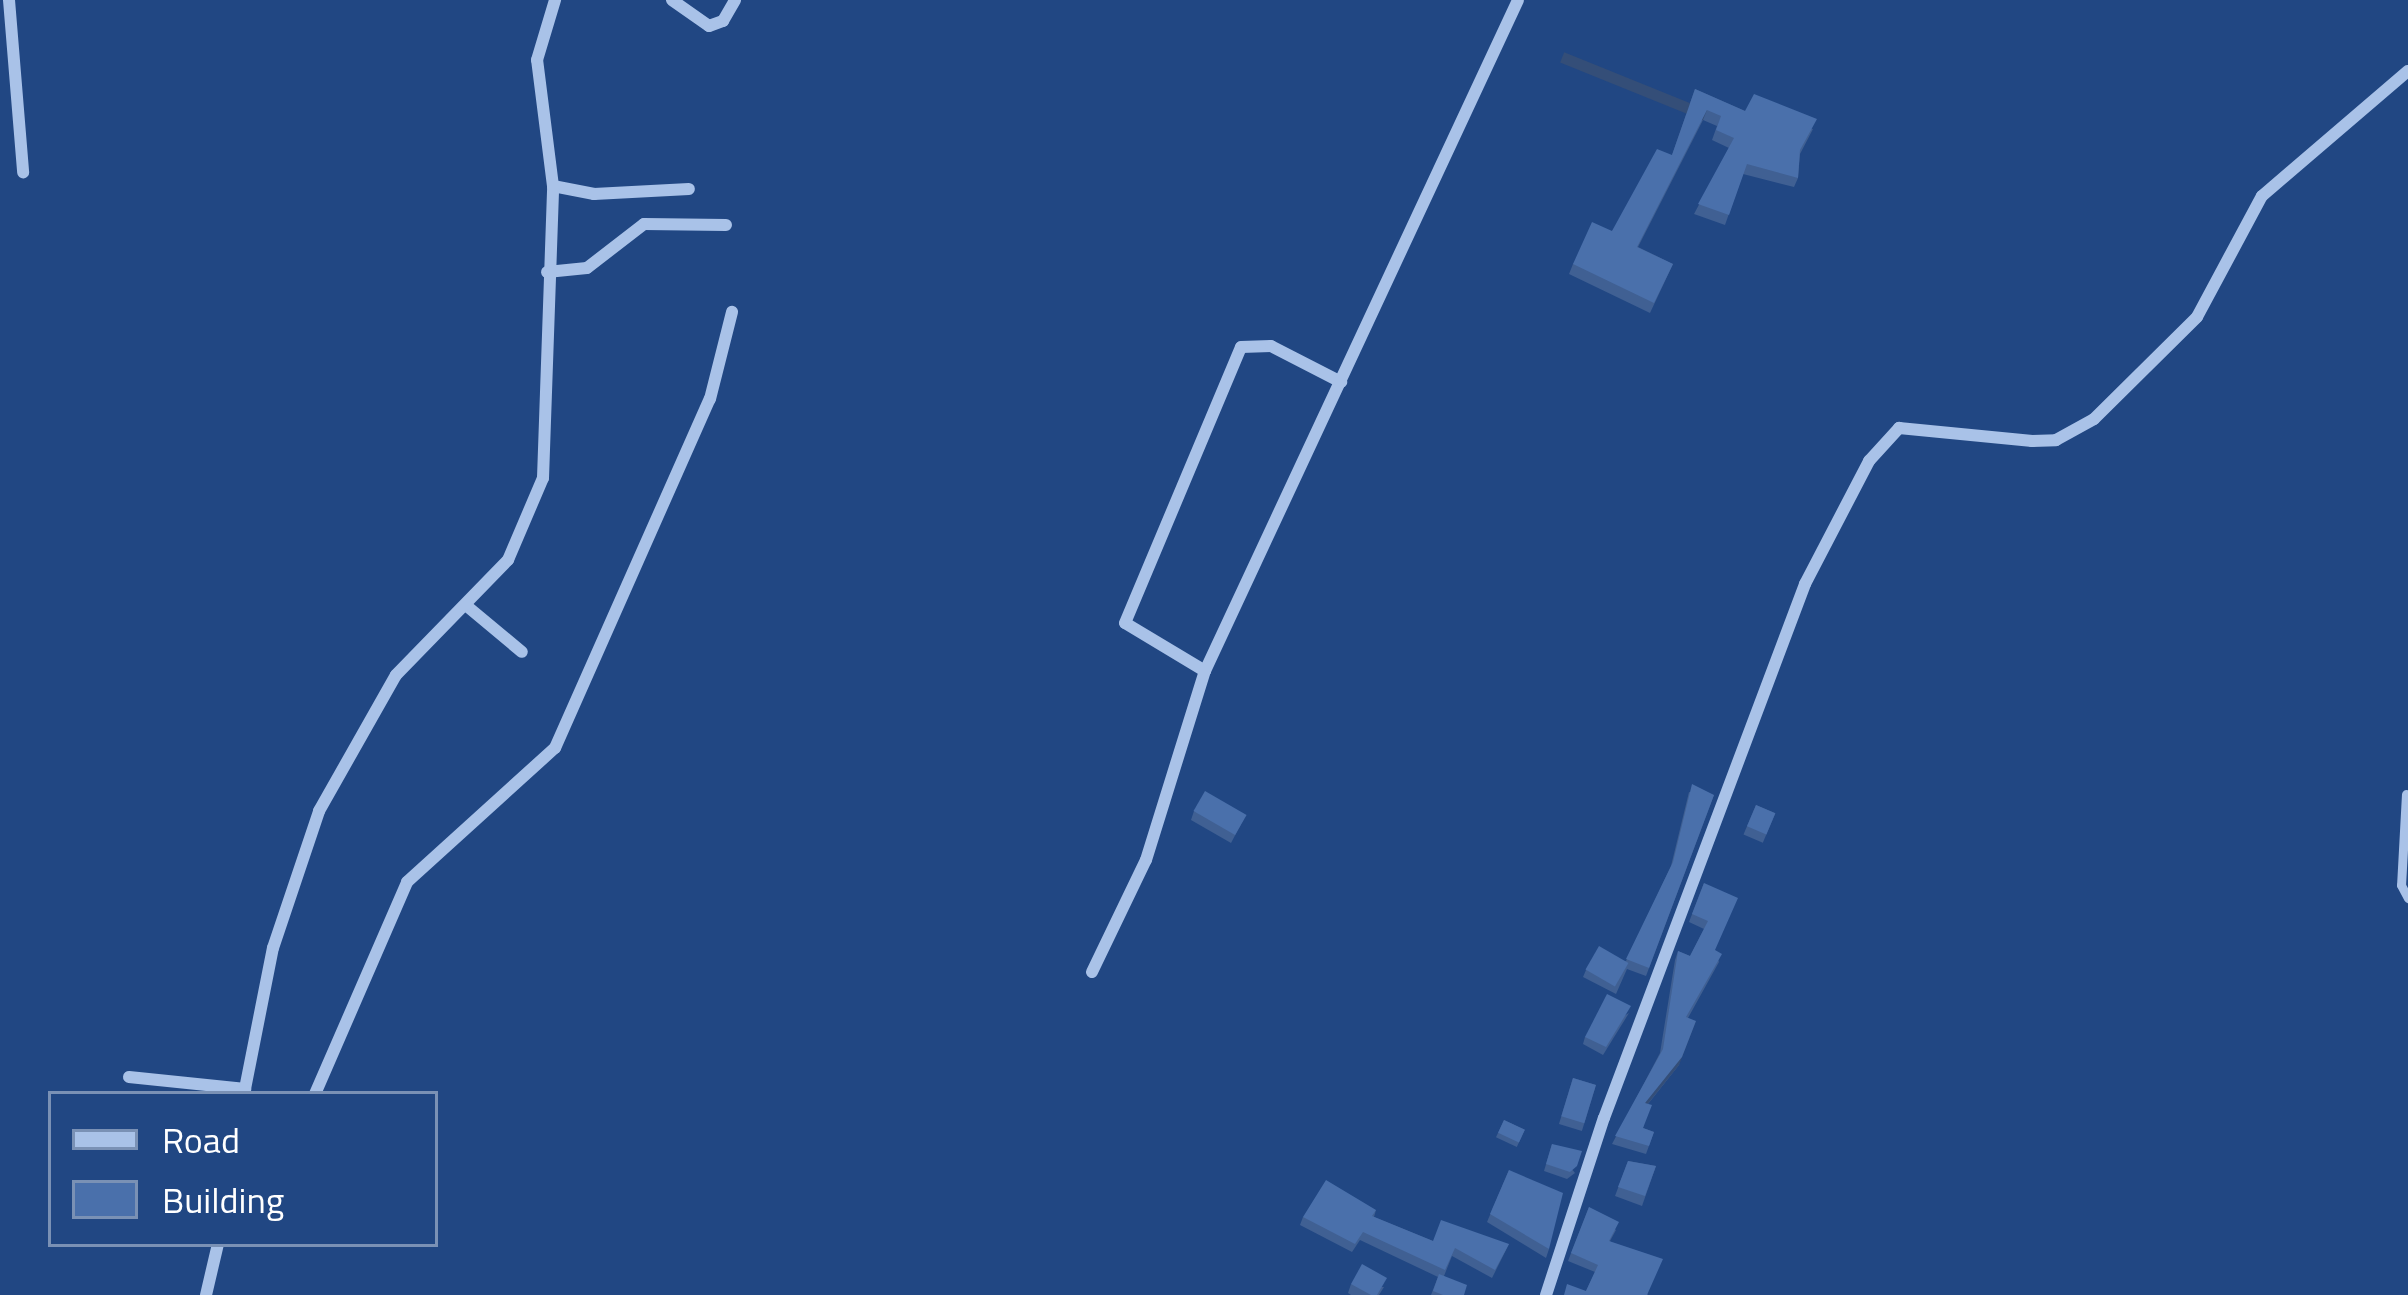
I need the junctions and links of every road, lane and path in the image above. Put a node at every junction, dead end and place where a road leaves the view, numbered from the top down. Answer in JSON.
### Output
{"nodes":[{"id":1,"x":9,"y":0,"type":"edge"},
{"id":2,"x":555,"y":0,"type":"edge"},
{"id":3,"x":672,"y":0,"type":"edge"},
{"id":4,"x":735,"y":0,"type":"edge"},
{"id":5,"x":1518,"y":0,"type":"edge"},
{"id":6,"x":2408,"y":71,"type":"edge"},
{"id":7,"x":23,"y":172,"type":"dead end"},
{"id":8,"x":553,"y":186,"type":"junction"},
{"id":9,"x":689,"y":189,"type":"dead end"},
{"id":10,"x":726,"y":225,"type":"dead end"},
{"id":11,"x":547,"y":272,"type":"junction"},
{"id":12,"x":732,"y":311,"type":"dead end"},
{"id":13,"x":1341,"y":382,"type":"junction"},
{"id":14,"x":468,"y":607,"type":"junction"},
{"id":15,"x":522,"y":652,"type":"dead end"},
{"id":16,"x":1205,"y":671,"type":"junction"},
{"id":17,"x":2406,"y":794,"type":"edge"},
{"id":18,"x":2408,"y":898,"type":"edge"},
{"id":19,"x":1092,"y":972,"type":"dead end"},
{"id":20,"x":129,"y":1077,"type":"dead end"},
{"id":21,"x":245,"y":1091,"type":"edge"},
{"id":22,"x":316,"y":1091,"type":"edge"},
{"id":23,"x":217,"y":1247,"type":"edge"},
{"id":24,"x":206,"y":1295,"type":"edge"},
{"id":25,"x":1546,"y":1295,"type":"edge"}],
"edges":[{"from":1,"to":7,"type":"street"},
{"from":2,"to":8,"type":"street"},
{"from":3,"to":4,"type":"street"},
{"from":5,"to":13,"type":"street"},
{"from":6,"to":25,"type":"street"},
{"from":8,"to":9,"type":"street"},
{"from":8,"to":11,"type":"street"},
{"from":10,"to":11,"type":"street"},
{"from":11,"to":14,"type":"street"},
{"from":12,"to":22,"type":"street"},
{"from":13,"to":16,"type":"street"},
{"from":13,"to":16,"type":"street"},
{"from":14,"to":15,"type":"street"},
{"from":14,"to":21,"type":"street"},
{"from":16,"to":19,"type":"street"},
{"from":17,"to":18,"type":"lane"},
{"from":20,"to":21,"type":"street"},
{"from":23,"to":24,"type":"street"}]}
